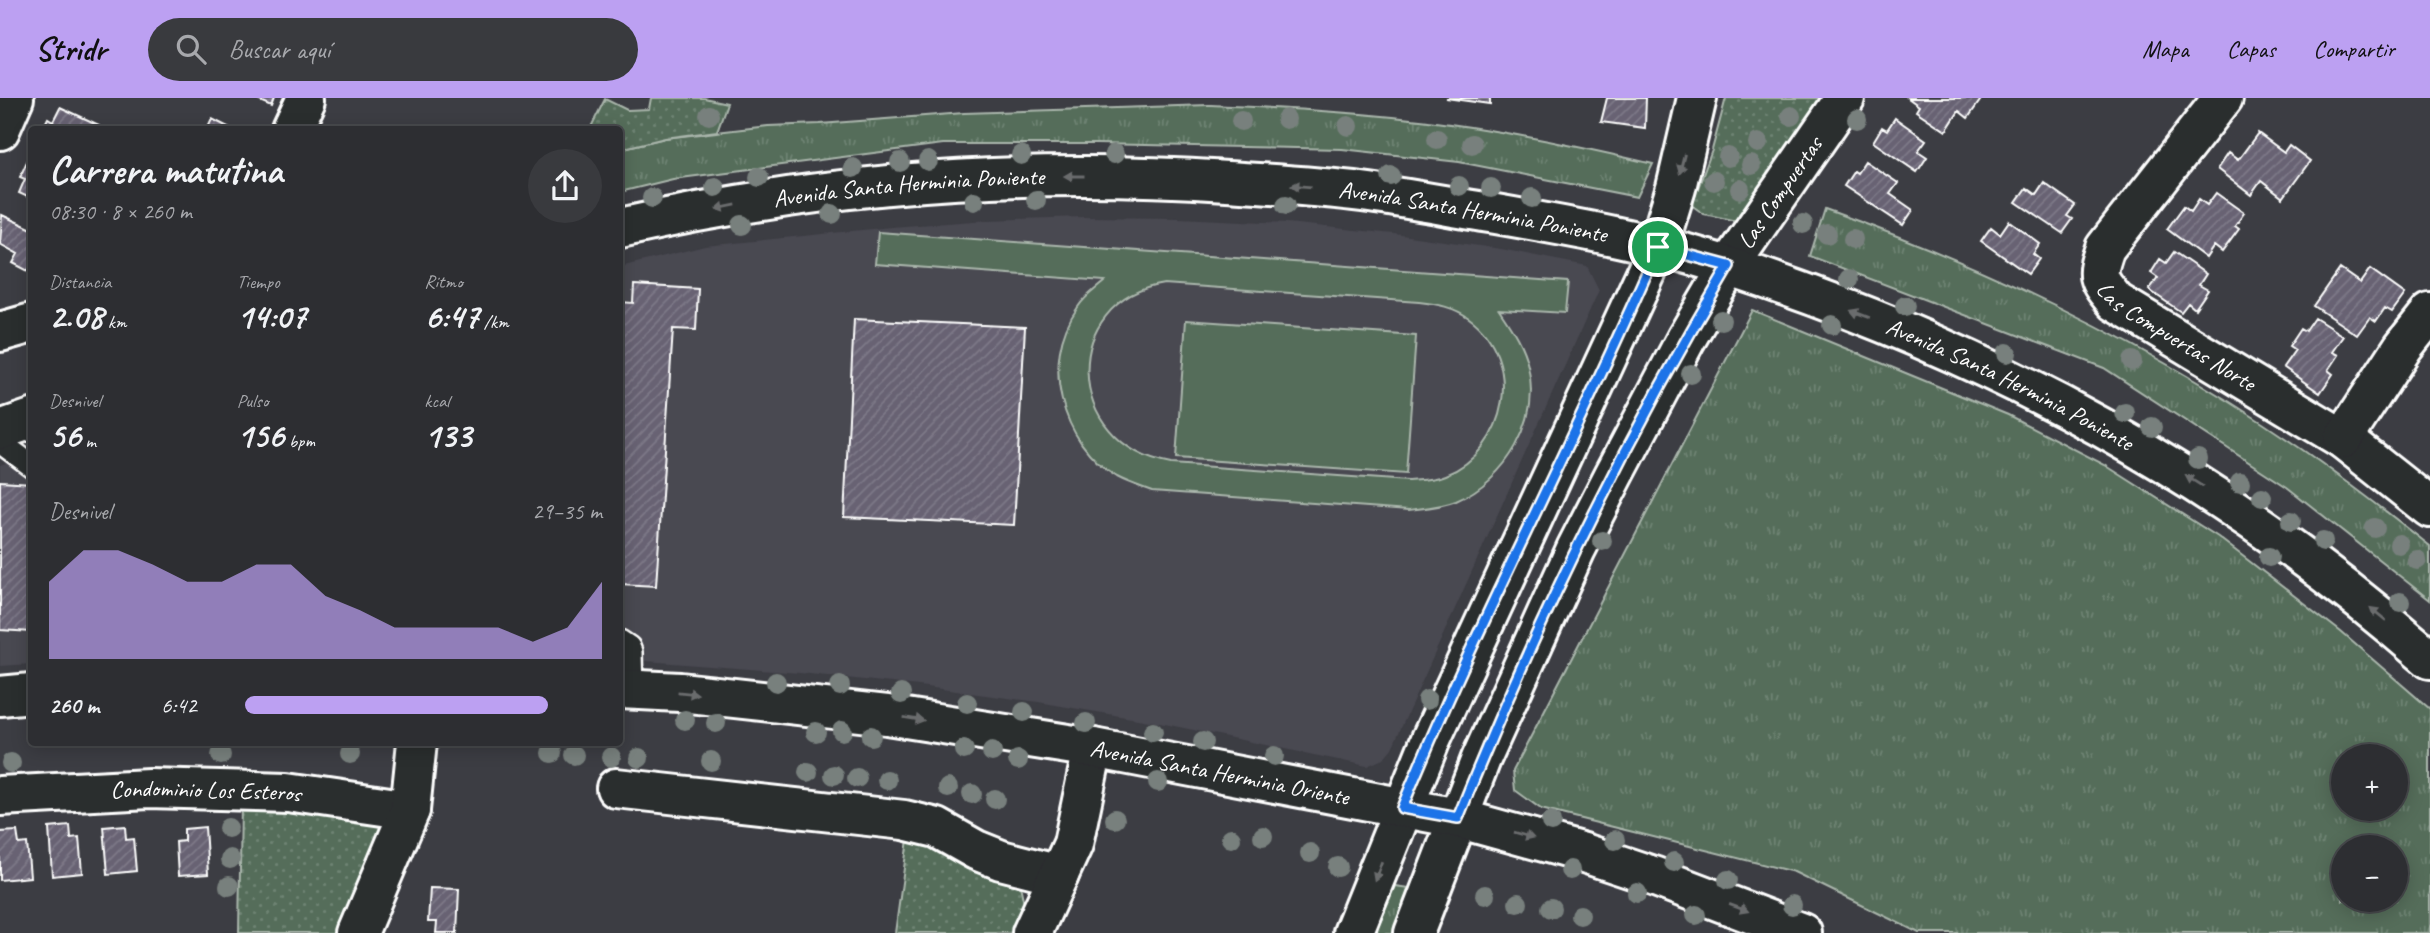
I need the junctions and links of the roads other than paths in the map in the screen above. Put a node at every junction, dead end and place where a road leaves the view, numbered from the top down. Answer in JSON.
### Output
{"nodes":[{"id":1,"x":14,"y":98,"type":"edge"},
{"id":2,"x":306,"y":98,"type":"edge"},
{"id":3,"x":1697,"y":98,"type":"edge"},
{"id":4,"x":1845,"y":98,"type":"edge"},
{"id":5,"x":2223,"y":98,"type":"edge"},
{"id":6,"x":293,"y":126,"type":"edge"},
{"id":7,"x":0,"y":131,"type":"edge"},
{"id":8,"x":623,"y":227,"type":"edge"},
{"id":9,"x":1658,"y":247,"type":"junction"},
{"id":10,"x":1729,"y":266,"type":"junction"},
{"id":11,"x":2430,"y":313,"type":"edge"},
{"id":12,"x":28,"y":324,"type":"edge"},
{"id":13,"x":0,"y":332,"type":"edge"},
{"id":14,"x":28,"y":420,"type":"edge"},
{"id":15,"x":0,"y":430,"type":"edge"},
{"id":16,"x":2343,"y":439,"type":"junction"},
{"id":17,"x":0,"y":443,"type":"edge"},
{"id":18,"x":28,"y":463,"type":"edge"},
{"id":19,"x":2430,"y":508,"type":"edge"},
{"id":20,"x":623,"y":643,"type":"edge"},
{"id":21,"x":2430,"y":659,"type":"edge"},
{"id":22,"x":626,"y":689,"type":"edge"},
{"id":23,"x":28,"y":693,"type":"edge"},
{"id":24,"x":0,"y":696,"type":"edge"},
{"id":25,"x":417,"y":746,"type":"edge"},
{"id":26,"x":1093,"y":748,"type":"junction"},
{"id":27,"x":616,"y":788,"type":"dead end"},
{"id":28,"x":0,"y":796,"type":"edge"},
{"id":29,"x":1402,"y":808,"type":"junction"},
{"id":30,"x":410,"y":810,"type":"junction"},
{"id":31,"x":1458,"y":818,"type":"junction"},
{"id":32,"x":1059,"y":875,"type":"junction"},
{"id":33,"x":358,"y":933,"type":"edge"},
{"id":34,"x":1032,"y":933,"type":"edge"},
{"id":35,"x":1353,"y":933,"type":"edge"},
{"id":36,"x":1414,"y":933,"type":"edge"},
{"id":37,"x":1802,"y":933,"type":"edge"}],
"edges":[{"from":1,"to":7,"type":"street"},
{"from":2,"to":6,"type":"street"},
{"from":3,"to":9,"type":"street","one_way":true},
{"from":4,"to":10,"type":"street","name":"Las Compuertas"},
{"from":5,"to":16,"type":"street","name":"Las Compuertas Norte"},
{"from":9,"to":8,"type":"street","name":"Avenida Santa Herminia Poniente","one_way":true},
{"from":9,"to":10,"type":"street","name":"Avenida Santa Herminia Poniente"},
{"from":9,"to":29,"type":"street"},
{"from":21,"to":10,"type":"street","name":"Avenida Santa Herminia Poniente","one_way":true},
{"from":10,"to":31,"type":"street","name":"Las Compuertas"},
{"from":11,"to":16,"type":"street"},
{"from":12,"to":13,"type":"street"},
{"from":14,"to":15,"type":"street"},
{"from":16,"to":19,"type":"street","name":"Las Compuertas Norte"},
{"from":17,"to":18,"type":"lane"},
{"from":20,"to":22,"type":"lane"},
{"from":22,"to":26,"type":"street","name":"Avenida Santa Herminia Oriente","one_way":true},
{"from":23,"to":24,"type":"street"},
{"from":25,"to":30,"type":"street"},
{"from":26,"to":29,"type":"street","name":"Avenida Santa Herminia Oriente"},
{"from":26,"to":32,"type":"street"},
{"from":27,"to":32,"type":"street"},
{"from":28,"to":30,"type":"street","name":"Condominio Los Esteros"},
{"from":29,"to":31,"type":"street","name":"Avenida Santa Herminia Oriente"},
{"from":29,"to":35,"type":"street","one_way":true},
{"from":30,"to":33,"type":"street"},
{"from":31,"to":36,"type":"street","name":"Las Compuertas"},
{"from":31,"to":37,"type":"street","name":"Avenida Santa Herminia Oriente","one_way":true},
{"from":32,"to":34,"type":"street"}]}
